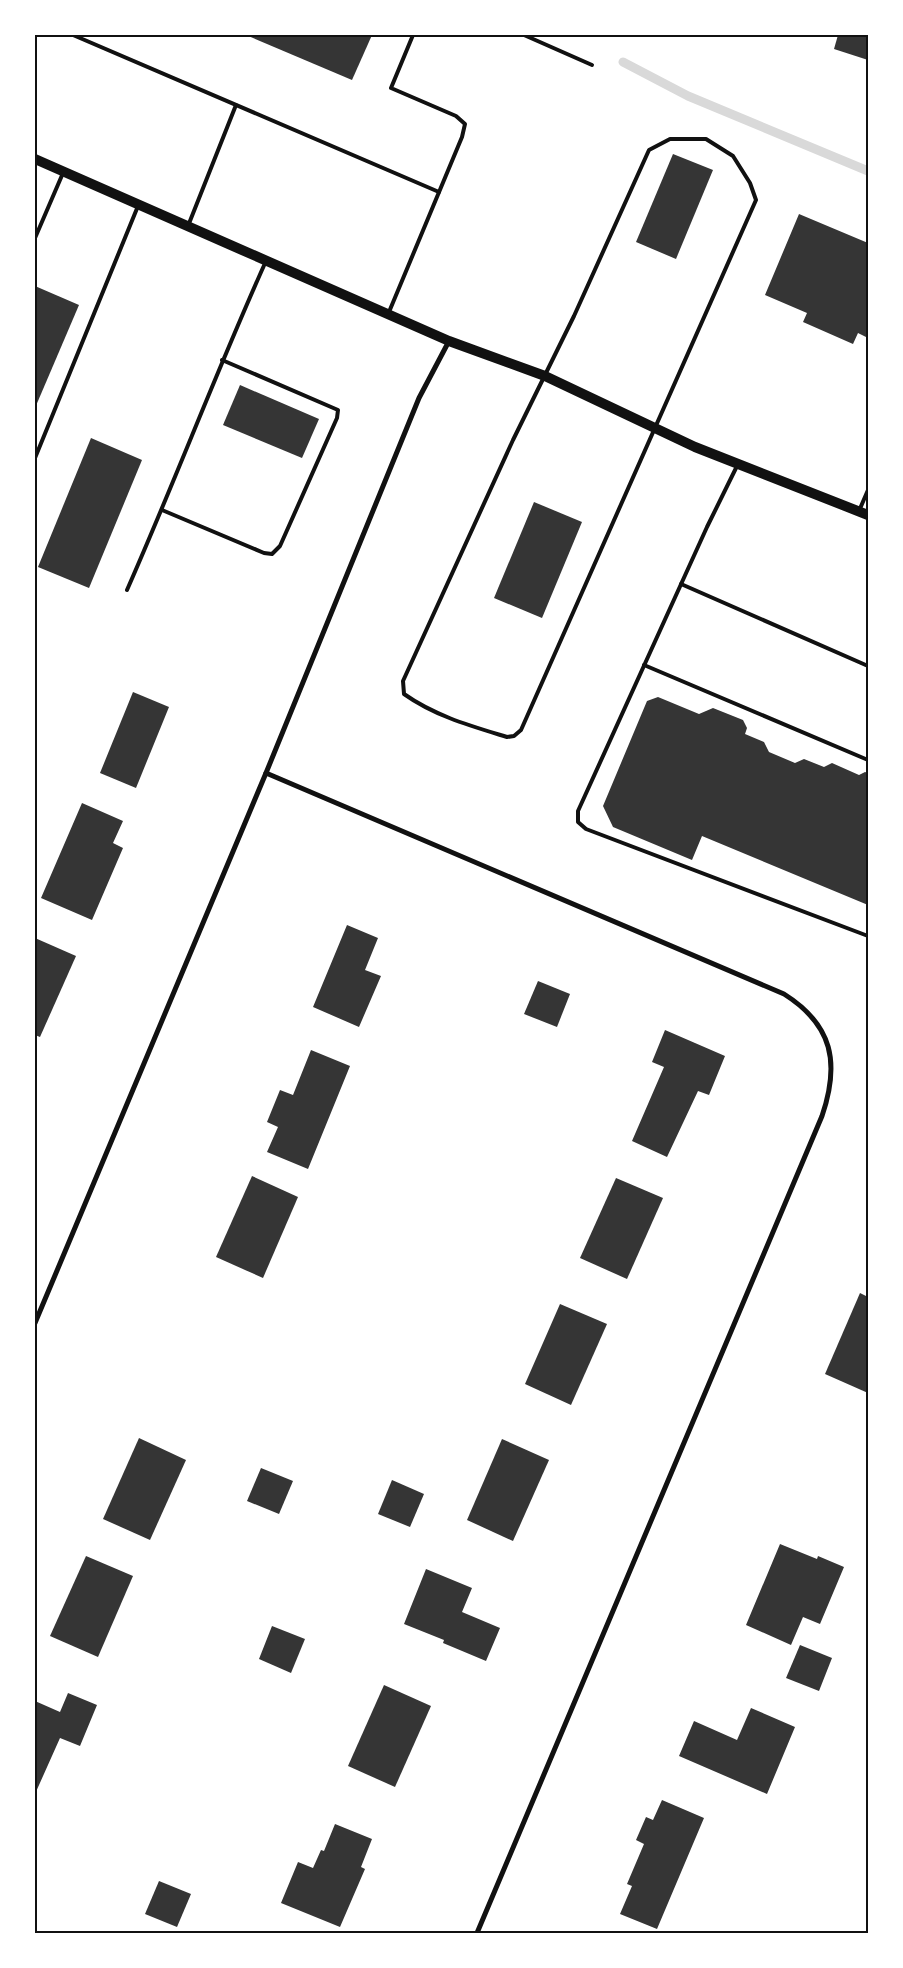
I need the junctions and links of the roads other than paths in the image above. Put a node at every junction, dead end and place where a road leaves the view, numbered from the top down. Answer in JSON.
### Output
{"nodes":[{"id":1,"x":73,"y":35,"type":"edge"},
{"id":2,"x":413,"y":35,"type":"edge"},
{"id":3,"x":524,"y":35,"type":"edge"},
{"id":4,"x":592,"y":65,"type":"dead end"},
{"id":5,"x":236,"y":105,"type":"junction"},
{"id":6,"x":35,"y":160,"type":"edge"},
{"id":7,"x":64,"y":173,"type":"junction"},
{"id":8,"x":439,"y":192,"type":"junction"},
{"id":9,"x":138,"y":205,"type":"junction"},
{"id":10,"x":188,"y":226,"type":"junction"},
{"id":11,"x":35,"y":238,"type":"edge"},
{"id":12,"x":266,"y":261,"type":"junction"},
{"id":13,"x":388,"y":314,"type":"junction"},
{"id":14,"x":449,"y":341,"type":"junction"},
{"id":15,"x":222,"y":360,"type":"junction"},
{"id":16,"x":545,"y":376,"type":"junction"},
{"id":17,"x":655,"y":428,"type":"junction"},
{"id":18,"x":35,"y":458,"type":"edge"},
{"id":19,"x":738,"y":464,"type":"junction"},
{"id":20,"x":868,"y":490,"type":"edge"},
{"id":21,"x":162,"y":510,"type":"junction"},
{"id":22,"x":863,"y":513,"type":"edge"},
{"id":23,"x":681,"y":584,"type":"junction"},
{"id":24,"x":127,"y":590,"type":"dead end"},
{"id":25,"x":644,"y":665,"type":"junction"},
{"id":26,"x":868,"y":666,"type":"edge"},
{"id":27,"x":868,"y":760,"type":"edge"},
{"id":28,"x":266,"y":773,"type":"junction"},
{"id":29,"x":868,"y":936,"type":"edge"},
{"id":30,"x":35,"y":1323,"type":"edge"},
{"id":31,"x":477,"y":1933,"type":"edge"}],
"edges":[{"from":1,"to":5,"type":"lane"},
{"from":2,"to":8,"type":"lane"},
{"from":3,"to":4,"type":"lane"},
{"from":5,"to":8,"type":"lane"},
{"from":5,"to":10,"type":"lane"},
{"from":6,"to":7,"type":"main road"},
{"from":7,"to":9,"type":"main road"},
{"from":7,"to":11,"type":"lane"},
{"from":8,"to":13,"type":"lane"},
{"from":9,"to":10,"type":"main road"},
{"from":9,"to":18,"type":"lane"},
{"from":10,"to":12,"type":"main road"},
{"from":12,"to":13,"type":"main road"},
{"from":12,"to":15,"type":"lane"},
{"from":13,"to":14,"type":"main road"},
{"from":14,"to":16,"type":"main road"},
{"from":14,"to":28,"type":"street"},
{"from":15,"to":21,"type":"lane"},
{"from":15,"to":21,"type":"lane"},
{"from":16,"to":17,"type":"main road"},
{"from":16,"to":17,"type":"lane"},
{"from":16,"to":17,"type":"lane"},
{"from":17,"to":19,"type":"main road"},
{"from":19,"to":22,"type":"main road"},
{"from":19,"to":23,"type":"lane"},
{"from":20,"to":22,"type":"lane"},
{"from":21,"to":24,"type":"lane"},
{"from":23,"to":25,"type":"lane"},
{"from":23,"to":26,"type":"lane"},
{"from":25,"to":27,"type":"lane"},
{"from":25,"to":29,"type":"lane"},
{"from":28,"to":30,"type":"street"},
{"from":28,"to":31,"type":"street"}]}
